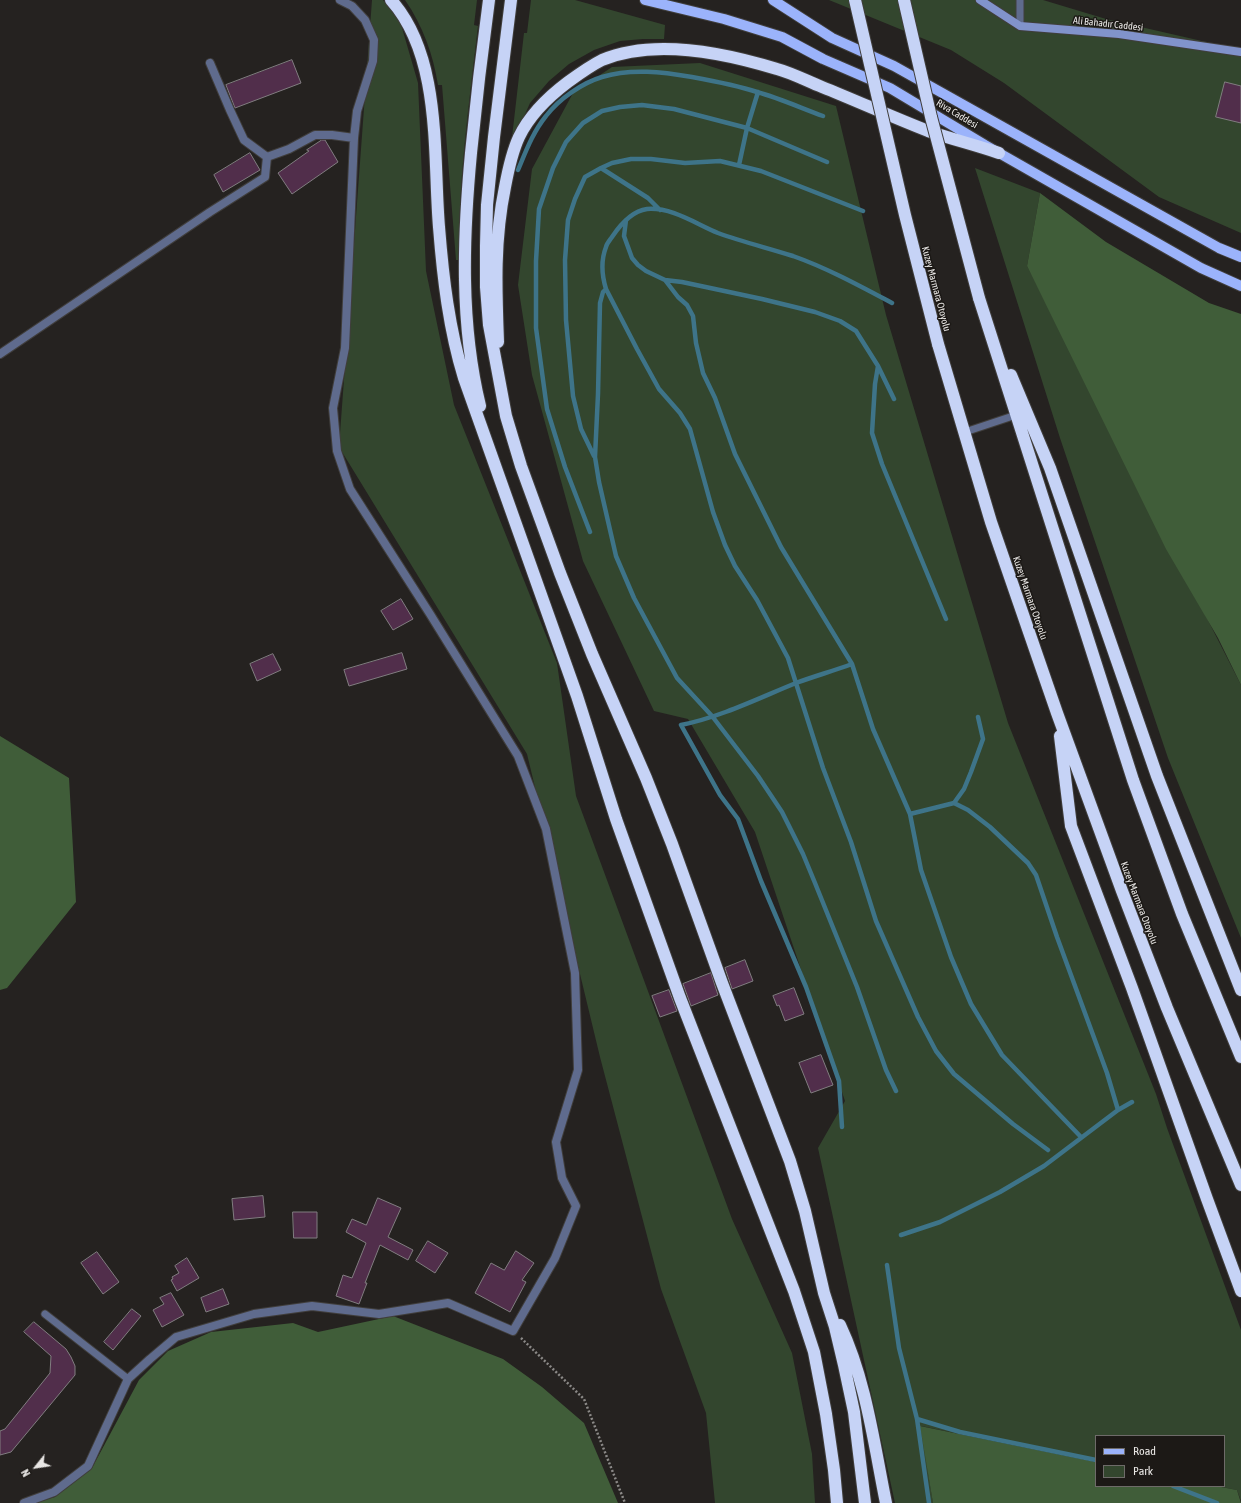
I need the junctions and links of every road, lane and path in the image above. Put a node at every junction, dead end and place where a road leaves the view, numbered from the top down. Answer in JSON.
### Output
{"nodes":[{"id":1,"x":340,"y":0,"type":"edge"},
{"id":2,"x":391,"y":0,"type":"edge"},
{"id":3,"x":489,"y":0,"type":"edge"},
{"id":4,"x":511,"y":0,"type":"edge"},
{"id":5,"x":645,"y":0,"type":"edge"},
{"id":6,"x":773,"y":0,"type":"edge"},
{"id":7,"x":854,"y":0,"type":"edge"},
{"id":8,"x":904,"y":0,"type":"edge"},
{"id":9,"x":980,"y":0,"type":"edge"},
{"id":10,"x":1020,"y":0,"type":"edge"},
{"id":11,"x":1020,"y":26,"type":"junction"},
{"id":12,"x":1241,"y":52,"type":"edge"},
{"id":13,"x":210,"y":63,"type":"dead end"},
{"id":14,"x":354,"y":138,"type":"junction"},
{"id":15,"x":999,"y":153,"type":"junction"},
{"id":16,"x":267,"y":157,"type":"junction"},
{"id":17,"x":1241,"y":257,"type":"edge"},
{"id":18,"x":1241,"y":286,"type":"edge"},
{"id":19,"x":979,"y":298,"type":"junction"},
{"id":20,"x":0,"y":354,"type":"edge"},
{"id":21,"x":500,"y":385,"type":"junction"},
{"id":22,"x":1016,"y":415,"type":"junction"},
{"id":23,"x":965,"y":432,"type":"junction"},
{"id":24,"x":528,"y":562,"type":"junction"},
{"id":25,"x":1057,"y":713,"type":"junction"},
{"id":26,"x":1241,"y":990,"type":"edge"},
{"id":27,"x":1241,"y":1057,"type":"edge"},
{"id":28,"x":1241,"y":1185,"type":"edge"},
{"id":29,"x":1241,"y":1291,"type":"edge"},
{"id":30,"x":824,"y":1293,"type":"junction"},
{"id":31,"x":45,"y":1314,"type":"dead end"},
{"id":32,"x":513,"y":1331,"type":"junction"},
{"id":33,"x":128,"y":1379,"type":"junction"},
{"id":34,"x":24,"y":1503,"type":"edge"},
{"id":35,"x":625,"y":1503,"type":"edge"},
{"id":36,"x":837,"y":1503,"type":"edge"},
{"id":37,"x":865,"y":1503,"type":"edge"},
{"id":38,"x":886,"y":1503,"type":"edge"}],
"edges":[{"from":1,"to":14,"type":"street"},
{"from":2,"to":24,"type":"highway"},
{"from":3,"to":24,"type":"highway"},
{"from":4,"to":21,"type":"highway"},
{"from":5,"to":15,"type":"main road","name":"Riva Caddesi"},
{"from":6,"to":17,"type":"main road","name":"Riva Caddesi"},
{"from":7,"to":23,"type":"highway","name":"Kuzey Marmara Otoyolu","bridge":true},
{"from":8,"to":19,"type":"highway","bridge":true},
{"from":9,"to":11,"type":"main road","name":"Ali Bahadır Caddesi"},
{"from":10,"to":11,"type":"lane"},
{"from":11,"to":12,"type":"main road","name":"Ali Bahadır Caddesi"},
{"from":13,"to":16,"type":"street"},
{"from":14,"to":16,"type":"street"},
{"from":14,"to":32,"type":"street"},
{"from":15,"to":18,"type":"main road","name":"Riva Caddesi"},
{"from":15,"to":21,"type":"highway"},
{"from":16,"to":20,"type":"street"},
{"from":19,"to":22,"type":"highway"},
{"from":19,"to":26,"type":"highway"},
{"from":21,"to":30,"type":"highway"},
{"from":22,"to":23,"type":"lane"},
{"from":22,"to":27,"type":"highway"},
{"from":23,"to":25,"type":"highway","name":"Kuzey Marmara Otoyolu"},
{"from":24,"to":36,"type":"highway"},
{"from":25,"to":28,"type":"highway","name":"Kuzey Marmara Otoyolu"},
{"from":25,"to":29,"type":"highway"},
{"from":30,"to":37,"type":"highway"},
{"from":30,"to":38,"type":"highway"},
{"from":31,"to":33,"type":"lane"},
{"from":32,"to":33,"type":"street"},
{"from":32,"to":35,"type":"path"},
{"from":33,"to":34,"type":"street"}]}
